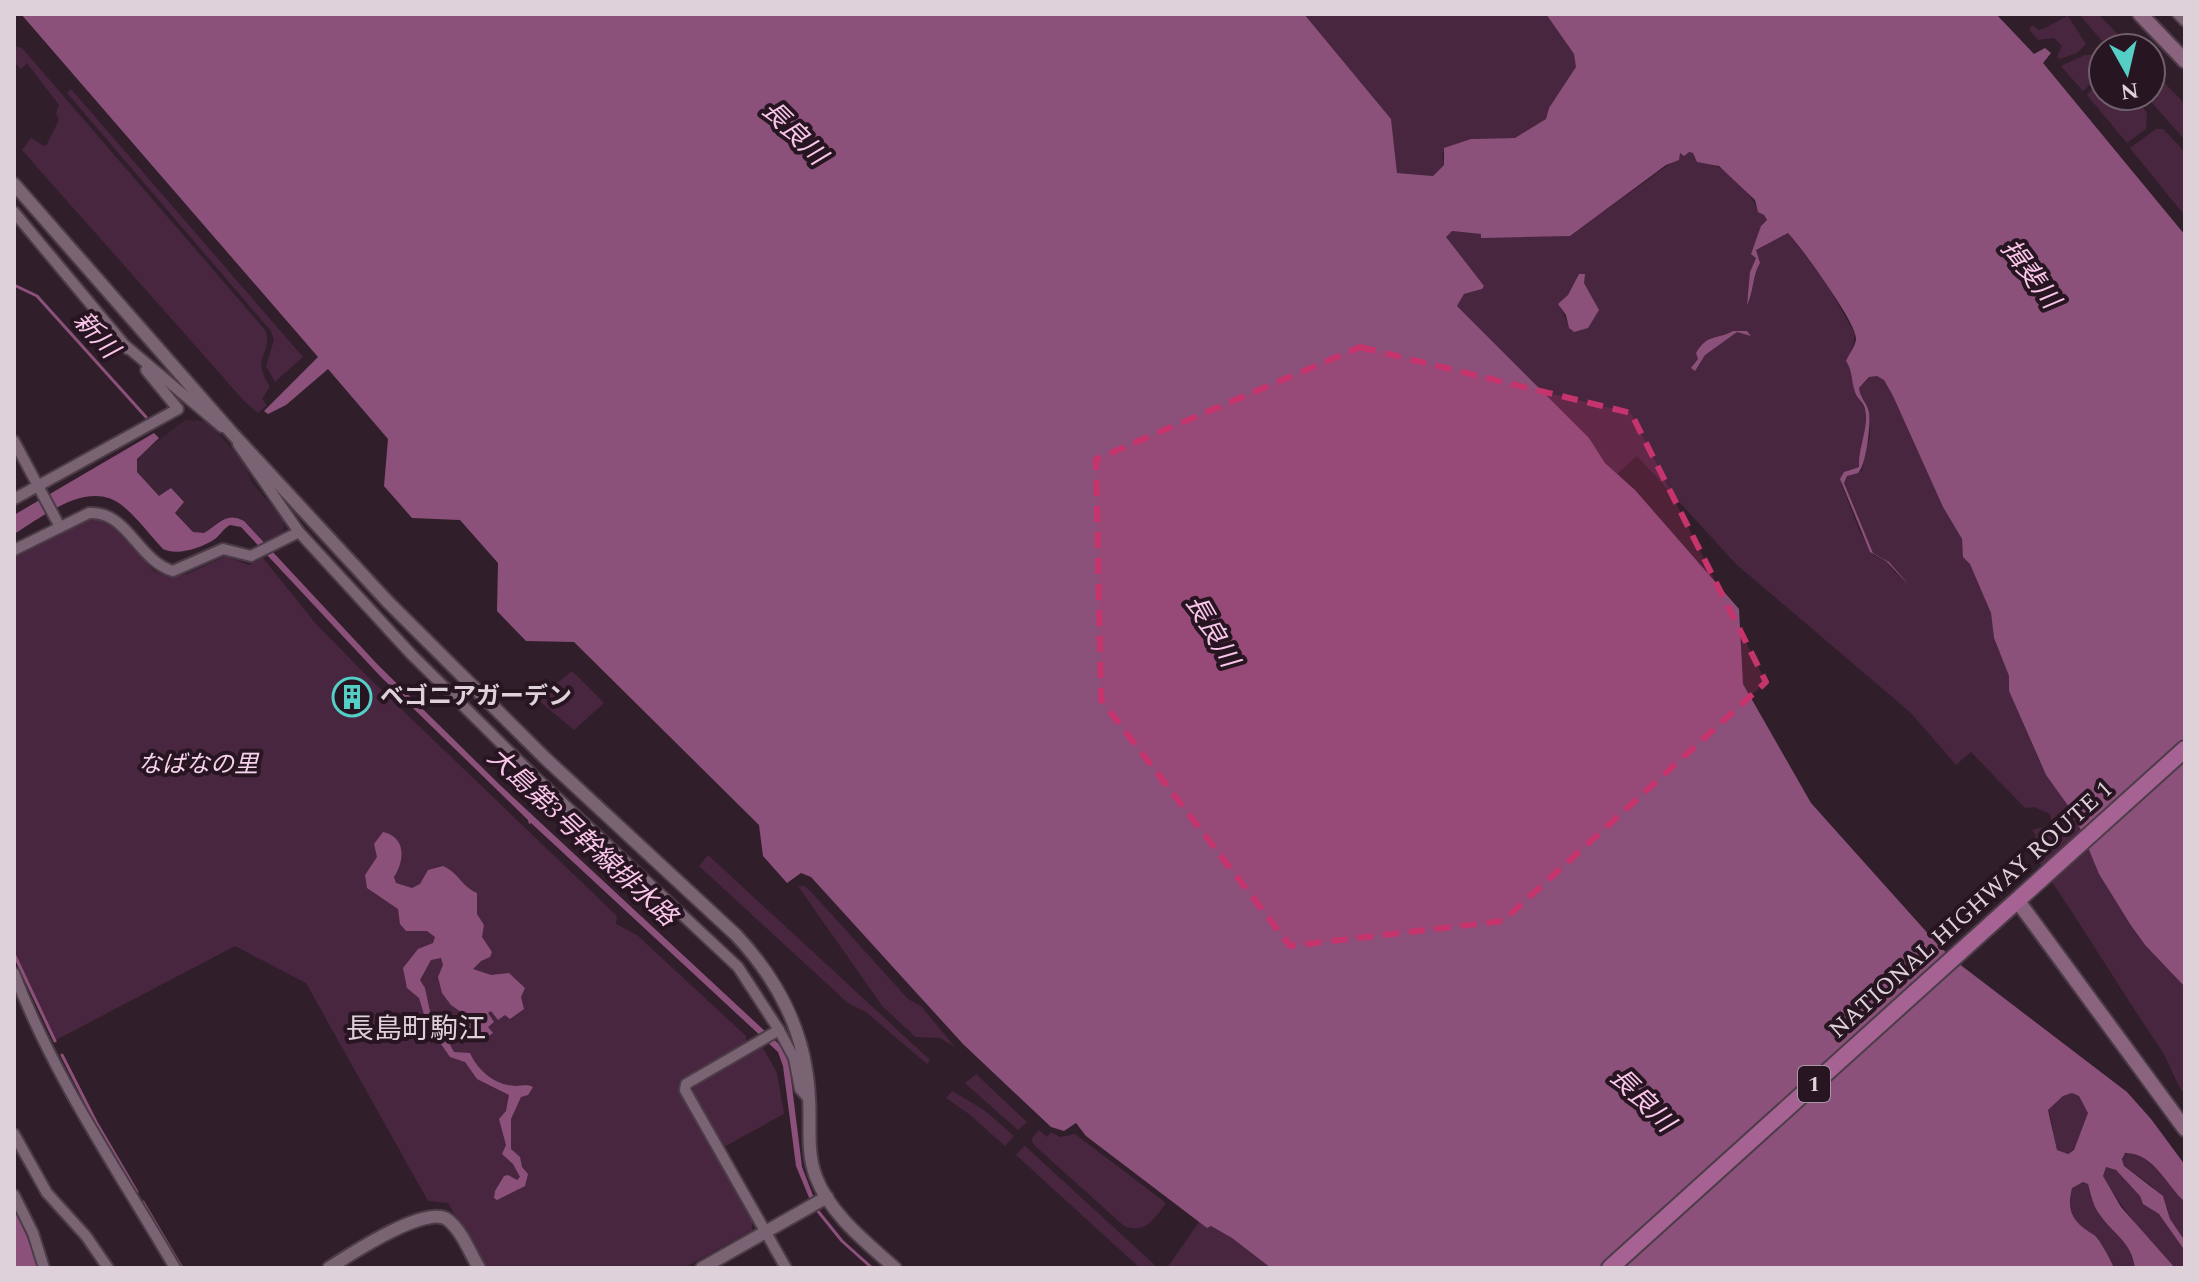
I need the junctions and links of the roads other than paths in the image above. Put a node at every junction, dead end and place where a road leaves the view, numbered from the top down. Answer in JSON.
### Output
{"nodes":[{"id":1,"x":2140,"y":14,"type":"edge"},
{"id":2,"x":2178,"y":14,"type":"edge"},
{"id":3,"x":2185,"y":21,"type":"edge"},
{"id":4,"x":2185,"y":61,"type":"edge"},
{"id":5,"x":14,"y":184,"type":"edge"},
{"id":6,"x":15,"y":215,"type":"edge"},
{"id":7,"x":126,"y":346,"type":"junction"},
{"id":8,"x":232,"y":433,"type":"junction"},
{"id":9,"x":14,"y":441,"type":"edge"},
{"id":10,"x":40,"y":488,"type":"junction"},
{"id":11,"x":14,"y":499,"type":"edge"},
{"id":12,"x":60,"y":527,"type":"junction"},
{"id":13,"x":299,"y":532,"type":"junction"},
{"id":14,"x":14,"y":550,"type":"edge"},
{"id":15,"x":2185,"y":749,"type":"edge"},
{"id":16,"x":2020,"y":904,"type":"junction"},
{"id":17,"x":14,"y":973,"type":"edge"},
{"id":18,"x":771,"y":1034,"type":"junction"},
{"id":19,"x":809,"y":1099,"type":"junction"},
{"id":20,"x":2185,"y":1129,"type":"edge"},
{"id":21,"x":14,"y":1134,"type":"edge"},
{"id":22,"x":14,"y":1195,"type":"edge"},
{"id":23,"x":824,"y":1199,"type":"junction"},
{"id":24,"x":766,"y":1232,"type":"junction"},
{"id":25,"x":44,"y":1268,"type":"edge"},
{"id":26,"x":108,"y":1268,"type":"edge"},
{"id":27,"x":175,"y":1268,"type":"edge"},
{"id":28,"x":329,"y":1268,"type":"edge"},
{"id":29,"x":479,"y":1268,"type":"edge"},
{"id":30,"x":702,"y":1268,"type":"edge"},
{"id":31,"x":786,"y":1268,"type":"edge"},
{"id":32,"x":895,"y":1268,"type":"edge"},
{"id":33,"x":1610,"y":1268,"type":"edge"}],
"edges":[{"from":1,"to":4,"type":"main road"},
{"from":2,"to":3,"type":"street"},
{"from":5,"to":8,"type":"street"},
{"from":6,"to":7,"type":"street"},
{"from":7,"to":8,"type":"street"},
{"from":7,"to":10,"type":"street"},
{"from":8,"to":13,"type":"street"},
{"from":8,"to":19,"type":"street"},
{"from":9,"to":10,"type":"street"},
{"from":10,"to":11,"type":"street"},
{"from":10,"to":12,"type":"street"},
{"from":12,"to":13,"type":"street"},
{"from":12,"to":14,"type":"street"},
{"from":13,"to":18,"type":"street"},
{"from":15,"to":16,"type":"highway","name":"NATIONAL HIGHWAY ROUTE 1","number":"1"},
{"from":16,"to":20,"type":"main road"},
{"from":16,"to":33,"type":"highway","name":"NATIONAL HIGHWAY ROUTE 1","number":"1"},
{"from":17,"to":27,"type":"street"},
{"from":18,"to":19,"type":"street"},
{"from":18,"to":24,"type":"street"},
{"from":19,"to":23,"type":"street"},
{"from":21,"to":26,"type":"street"},
{"from":22,"to":25,"type":"street"},
{"from":23,"to":24,"type":"street"},
{"from":23,"to":32,"type":"street"},
{"from":24,"to":30,"type":"street"},
{"from":24,"to":31,"type":"street"},
{"from":28,"to":29,"type":"street"}]}
